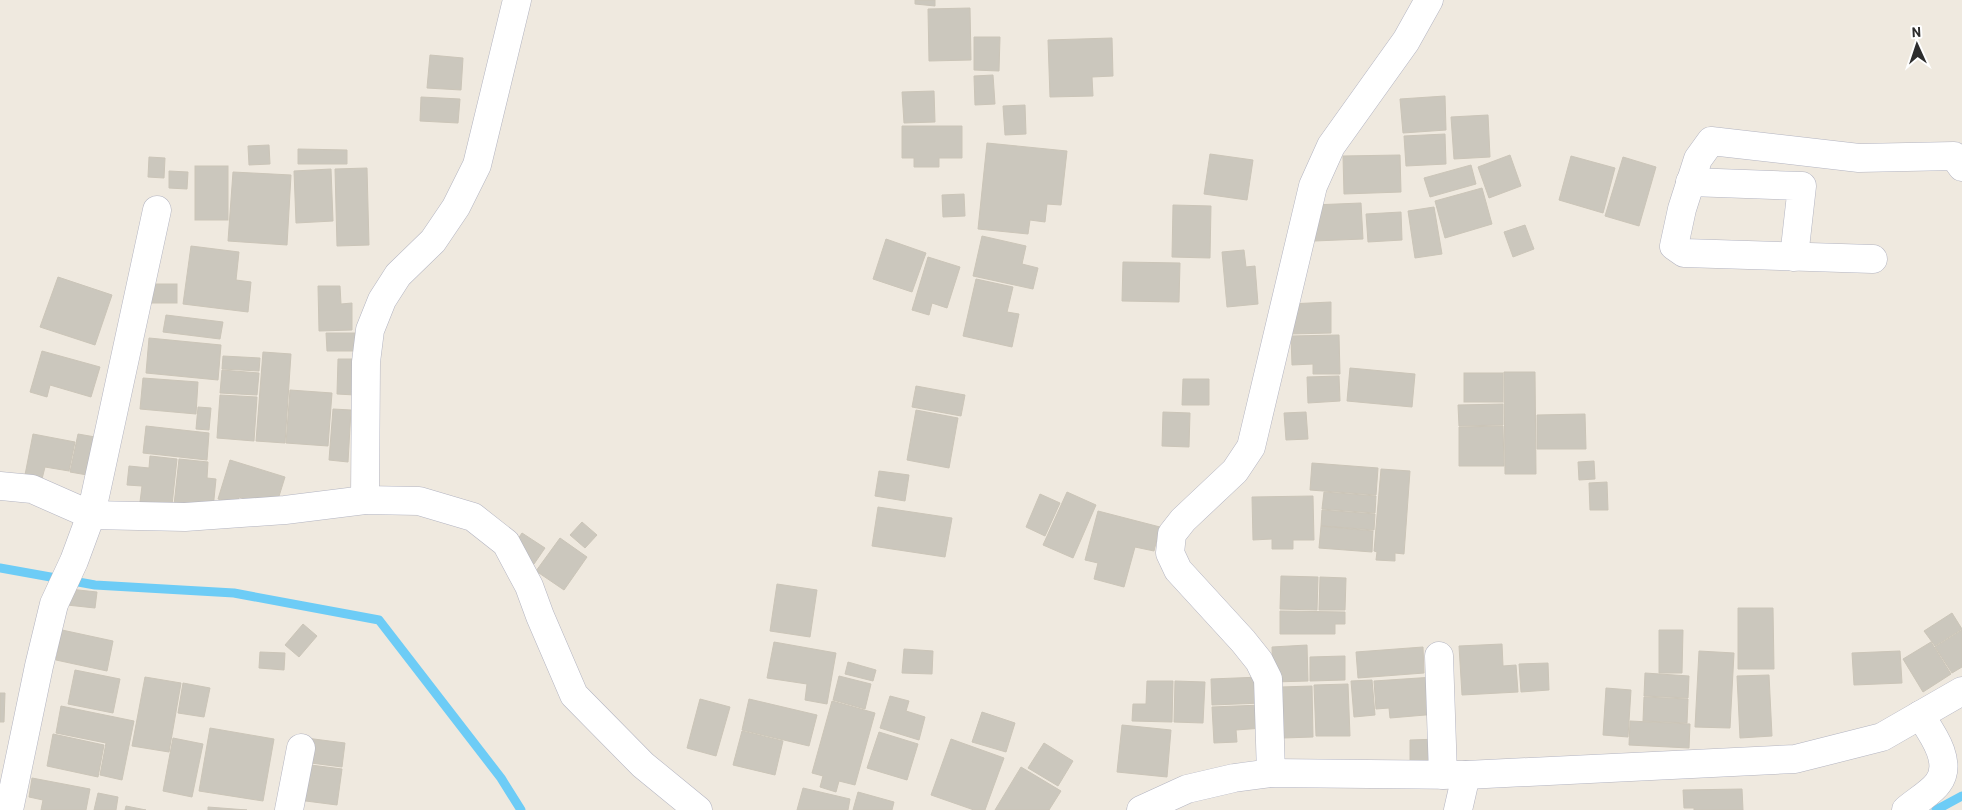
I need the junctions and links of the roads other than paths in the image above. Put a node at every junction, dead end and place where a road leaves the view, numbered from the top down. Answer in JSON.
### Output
{"nodes":[{"id":1,"x":517,"y":0,"type":"edge"},
{"id":2,"x":1429,"y":0,"type":"edge"},
{"id":3,"x":1962,"y":166,"type":"edge"},
{"id":4,"x":1690,"y":182,"type":"junction"},
{"id":5,"x":157,"y":210,"type":"dead end"},
{"id":6,"x":1794,"y":257,"type":"junction"},
{"id":7,"x":1873,"y":259,"type":"dead end"},
{"id":8,"x":0,"y":486,"type":"edge"},
{"id":9,"x":365,"y":500,"type":"junction"},
{"id":10,"x":91,"y":515,"type":"junction"},
{"id":11,"x":1439,"y":656,"type":"dead end"},
{"id":12,"x":1962,"y":691,"type":"edge"},
{"id":13,"x":1920,"y":715,"type":"junction"},
{"id":14,"x":300,"y":748,"type":"dead end"},
{"id":15,"x":1271,"y":773,"type":"junction"},
{"id":16,"x":1454,"y":775,"type":"junction"},
{"id":17,"x":9,"y":810,"type":"edge"},
{"id":18,"x":289,"y":810,"type":"edge"},
{"id":19,"x":698,"y":810,"type":"edge"},
{"id":20,"x":1141,"y":810,"type":"edge"},
{"id":21,"x":1458,"y":810,"type":"edge"},
{"id":22,"x":1906,"y":810,"type":"edge"}],
"edges":[{"from":1,"to":9,"type":"street"},
{"from":2,"to":15,"type":"street"},
{"from":3,"to":4,"type":"street"},
{"from":4,"to":6,"type":"street"},
{"from":4,"to":6,"type":"street"},
{"from":5,"to":10,"type":"street"},
{"from":6,"to":7,"type":"street"},
{"from":8,"to":10,"type":"street"},
{"from":9,"to":10,"type":"street"},
{"from":9,"to":19,"type":"street"},
{"from":10,"to":17,"type":"street"},
{"from":11,"to":16,"type":"street"},
{"from":12,"to":13,"type":"street"},
{"from":13,"to":16,"type":"street"},
{"from":13,"to":22,"type":"street"},
{"from":14,"to":18,"type":"street"},
{"from":15,"to":16,"type":"street"},
{"from":15,"to":20,"type":"street"},
{"from":16,"to":21,"type":"street"}]}
